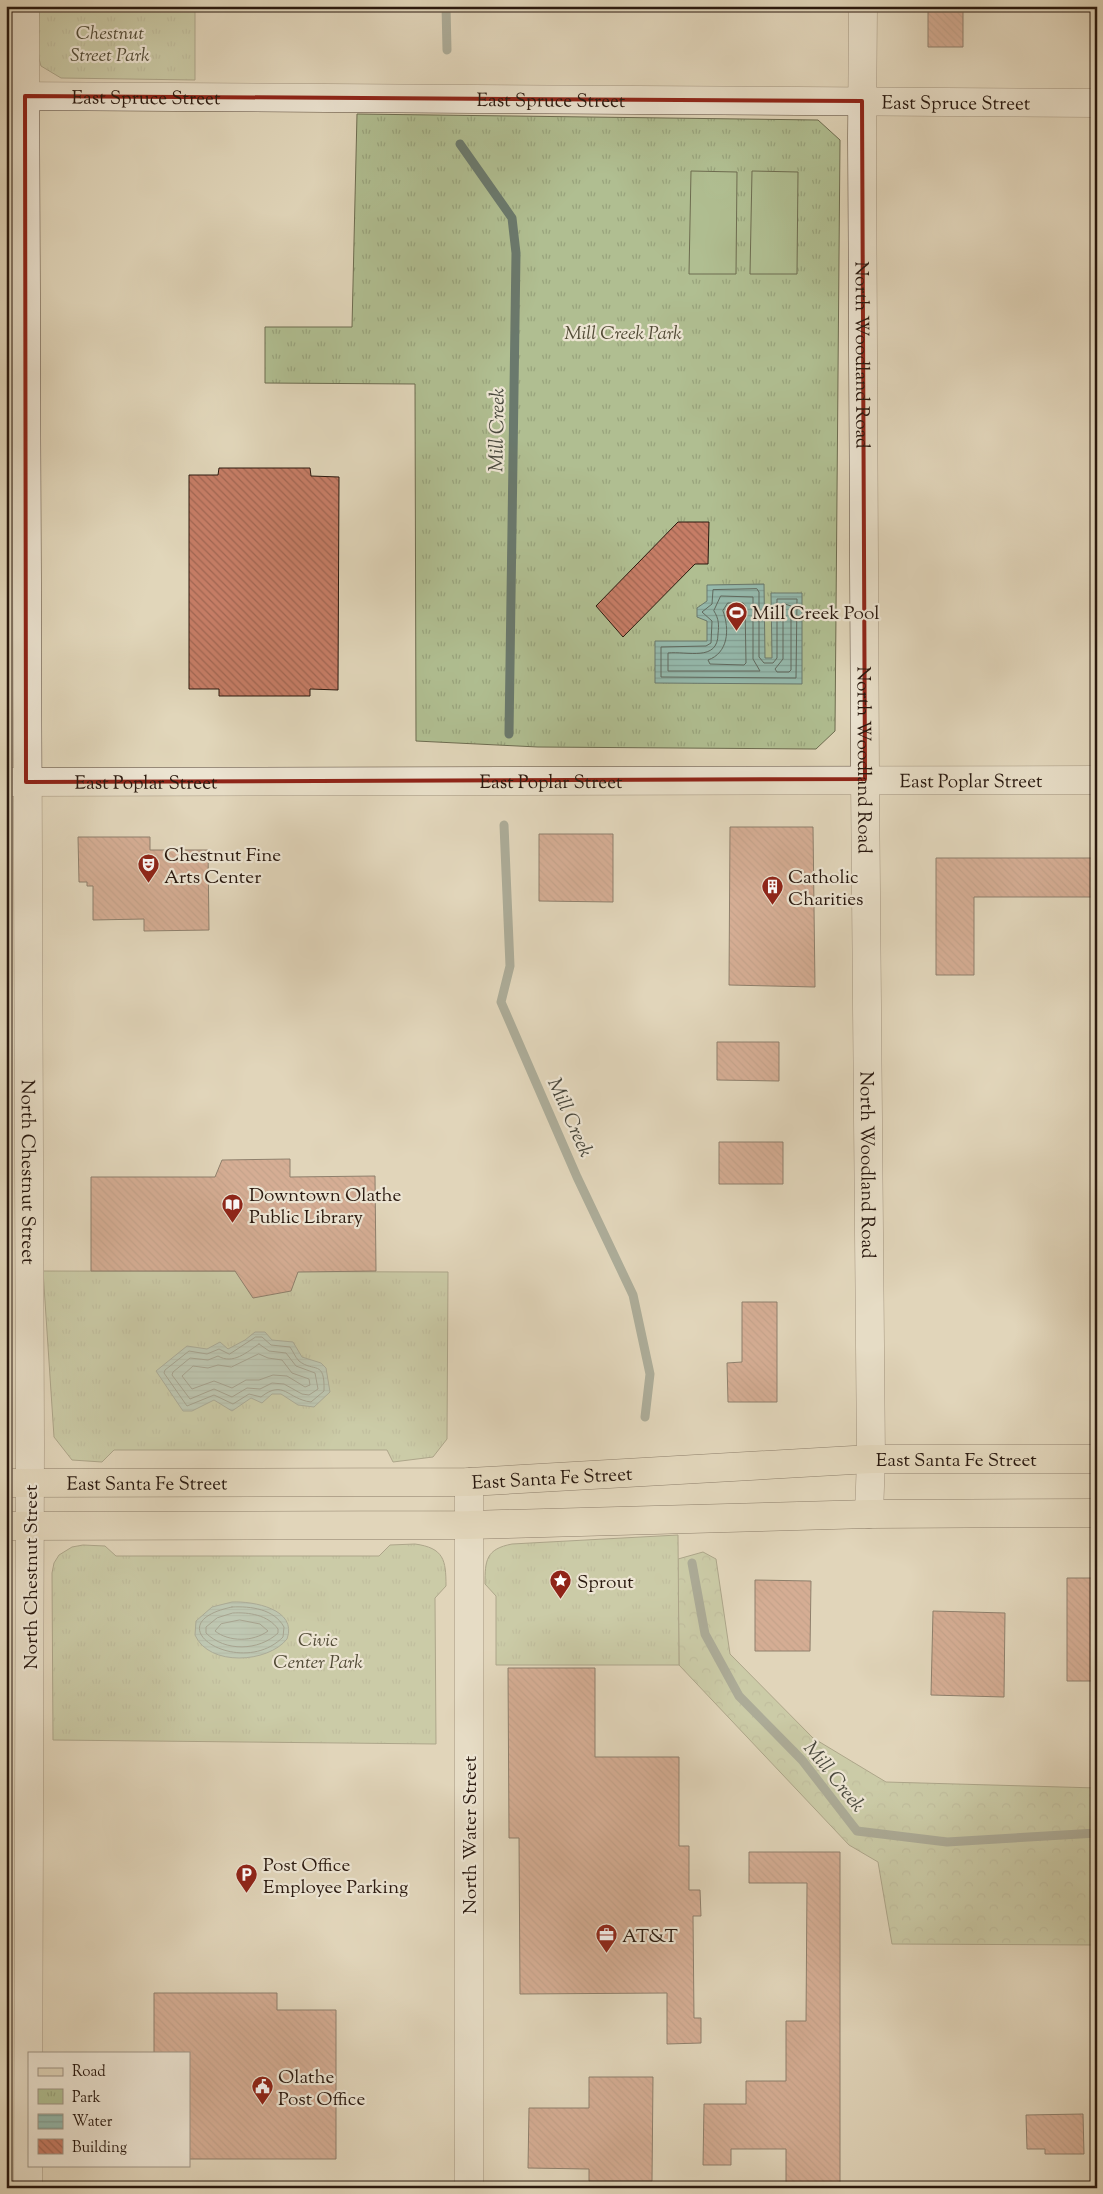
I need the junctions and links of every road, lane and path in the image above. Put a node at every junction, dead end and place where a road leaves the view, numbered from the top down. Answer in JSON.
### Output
{"nodes":[{"id":1,"x":25,"y":6,"type":"edge"},
{"id":2,"x":864,"y":6,"type":"edge"},
{"id":3,"x":16,"y":96,"type":"edge"},
{"id":4,"x":862,"y":101,"type":"junction"},
{"id":5,"x":1097,"y":103,"type":"edge"},
{"id":6,"x":865,"y":779,"type":"junction"},
{"id":7,"x":1097,"y":780,"type":"edge"},
{"id":8,"x":16,"y":782,"type":"edge"},
{"id":9,"x":871,"y":1459,"type":"junction"},
{"id":10,"x":1097,"y":1459,"type":"edge"},
{"id":11,"x":18,"y":1482,"type":"edge"},
{"id":12,"x":468,"y":1482,"type":"junction"},
{"id":13,"x":1097,"y":1513,"type":"edge"},
{"id":14,"x":869,"y":1514,"type":"junction"},
{"id":15,"x":469,"y":1525,"type":"junction"},
{"id":16,"x":18,"y":1526,"type":"edge"},
{"id":17,"x":28,"y":2188,"type":"edge"},
{"id":18,"x":469,"y":2188,"type":"edge"}],
"edges":[{"from":1,"to":3,"type":"street","name":"North Chestnut Street"},
{"from":2,"to":4,"type":"street","name":"North Woodland Road"},
{"from":3,"to":4,"type":"street","name":"East Spruce Street"},
{"from":3,"to":8,"type":"street","name":"North Chestnut Street"},
{"from":4,"to":5,"type":"street","name":"East Spruce Street"},
{"from":4,"to":6,"type":"street","name":"North Woodland Road"},
{"from":6,"to":7,"type":"street","name":"East Poplar Street"},
{"from":6,"to":8,"type":"street","name":"East Poplar Street"},
{"from":6,"to":9,"type":"street","name":"North Woodland Road"},
{"from":8,"to":11,"type":"street","name":"North Chestnut Street"},
{"from":9,"to":10,"type":"main road","name":"East Santa Fe Street"},
{"from":9,"to":12,"type":"main road","name":"East Santa Fe Street"},
{"from":9,"to":14,"type":"street","name":"North Woodland Road"},
{"from":11,"to":12,"type":"main road","name":"East Santa Fe Street"},
{"from":11,"to":16,"type":"street","name":"North Chestnut Street"},
{"from":12,"to":15,"type":"street","name":"North Water Street"},
{"from":13,"to":14,"type":"main road"},
{"from":14,"to":15,"type":"main road"},
{"from":15,"to":16,"type":"main road"},
{"from":15,"to":18,"type":"street","name":"North Water Street"},
{"from":16,"to":17,"type":"street","name":"North Chestnut Street"}]}
